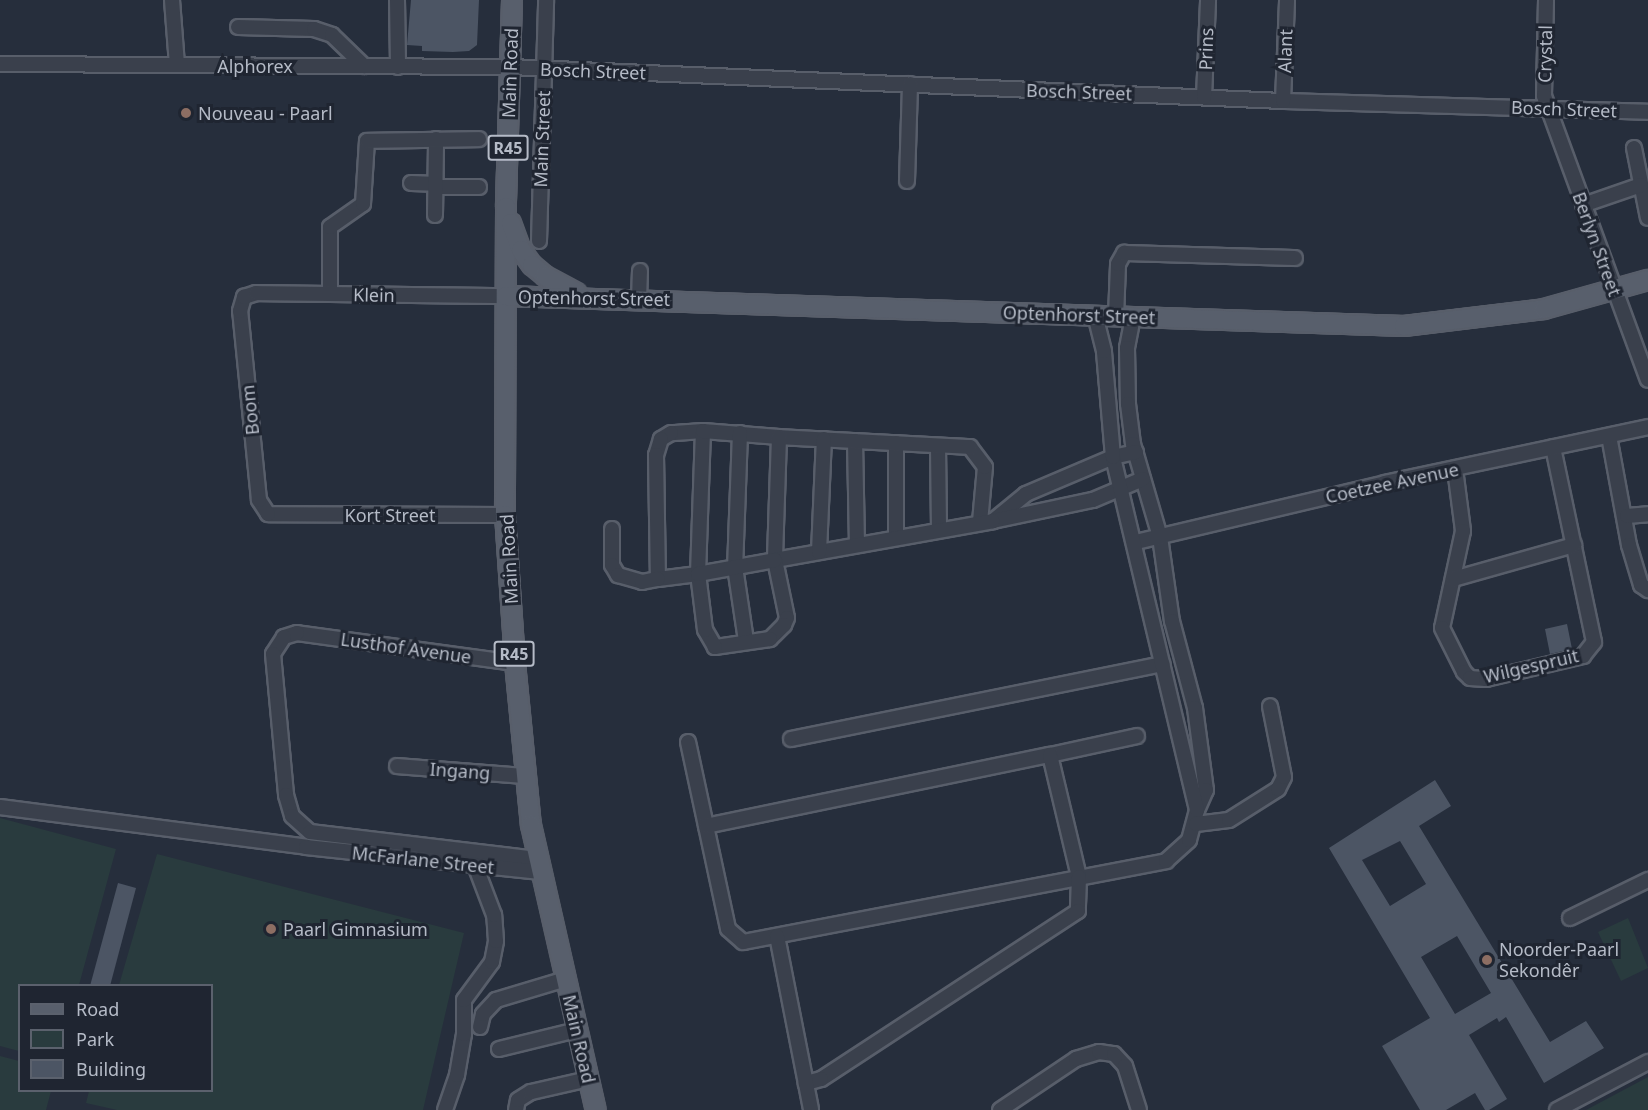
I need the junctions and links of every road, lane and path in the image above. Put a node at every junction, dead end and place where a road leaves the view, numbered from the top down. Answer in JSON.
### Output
{"nodes":[{"id":1,"x":172,"y":0,"type":"edge"},
{"id":2,"x":397,"y":0,"type":"edge"},
{"id":3,"x":512,"y":0,"type":"edge"},
{"id":4,"x":546,"y":0,"type":"edge"},
{"id":5,"x":1208,"y":0,"type":"edge"},
{"id":6,"x":1287,"y":0,"type":"edge"},
{"id":7,"x":1546,"y":0,"type":"edge"},
{"id":8,"x":238,"y":27,"type":"dead end"},
{"id":9,"x":0,"y":64,"type":"edge"},
{"id":10,"x":177,"y":65,"type":"junction"},
{"id":11,"x":364,"y":66,"type":"junction"},
{"id":12,"x":398,"y":67,"type":"junction"},
{"id":13,"x":510,"y":67,"type":"junction"},
{"id":14,"x":544,"y":69,"type":"junction"},
{"id":15,"x":910,"y":84,"type":"junction"},
{"id":16,"x":1204,"y":97,"type":"junction"},
{"id":17,"x":1283,"y":101,"type":"junction"},
{"id":18,"x":1548,"y":108,"type":"junction"},
{"id":19,"x":1648,"y":112,"type":"edge"},
{"id":20,"x":436,"y":139,"type":"junction"},
{"id":21,"x":479,"y":139,"type":"dead end"},
{"id":22,"x":1634,"y":148,"type":"dead end"},
{"id":23,"x":908,"y":181,"type":"dead end"},
{"id":24,"x":411,"y":183,"type":"dead end"},
{"id":25,"x":1641,"y":185,"type":"junction"},
{"id":26,"x":436,"y":186,"type":"junction"},
{"id":27,"x":479,"y":187,"type":"dead end"},
{"id":28,"x":1583,"y":205,"type":"junction"},
{"id":29,"x":506,"y":207,"type":"junction"},
{"id":30,"x":435,"y":215,"type":"dead end"},
{"id":31,"x":1648,"y":218,"type":"edge"},
{"id":32,"x":539,"y":242,"type":"dead end"},
{"id":33,"x":1295,"y":258,"type":"dead end"},
{"id":34,"x":640,"y":271,"type":"dead end"},
{"id":35,"x":1648,"y":280,"type":"edge"},
{"id":36,"x":1614,"y":292,"type":"junction"},
{"id":37,"x":330,"y":294,"type":"junction"},
{"id":38,"x":506,"y":296,"type":"junction"},
{"id":39,"x":244,"y":297,"type":"joint"},
{"id":40,"x":589,"y":297,"type":"junction"},
{"id":41,"x":639,"y":299,"type":"junction"},
{"id":42,"x":1095,"y":316,"type":"junction"},
{"id":43,"x":1125,"y":317,"type":"junction"},
{"id":44,"x":1648,"y":380,"type":"edge"},
{"id":45,"x":1648,"y":427,"type":"edge"},
{"id":46,"x":703,"y":431,"type":"junction"},
{"id":47,"x":740,"y":433,"type":"junction"},
{"id":48,"x":1610,"y":436,"type":"junction"},
{"id":49,"x":779,"y":437,"type":"junction"},
{"id":50,"x":824,"y":440,"type":"junction"},
{"id":51,"x":855,"y":441,"type":"junction"},
{"id":52,"x":896,"y":443,"type":"junction"},
{"id":53,"x":939,"y":446,"type":"junction"},
{"id":54,"x":1553,"y":447,"type":"junction"},
{"id":55,"x":1136,"y":452,"type":"junction"},
{"id":56,"x":1113,"y":457,"type":"junction"},
{"id":57,"x":1455,"y":469,"type":"junction"},
{"id":58,"x":1143,"y":479,"type":"junction"},
{"id":59,"x":1121,"y":486,"type":"junction"},
{"id":60,"x":1648,"y":514,"type":"edge"},
{"id":61,"x":275,"y":515,"type":"joint"},
{"id":62,"x":506,"y":515,"type":"junction"},
{"id":63,"x":1627,"y":516,"type":"junction"},
{"id":64,"x":987,"y":521,"type":"junction"},
{"id":65,"x":612,"y":529,"type":"dead end"},
{"id":66,"x":939,"y":529,"type":"junction"},
{"id":67,"x":896,"y":537,"type":"junction"},
{"id":68,"x":1160,"y":537,"type":"junction"},
{"id":69,"x":1136,"y":542,"type":"junction"},
{"id":70,"x":857,"y":545,"type":"junction"},
{"id":71,"x":1574,"y":545,"type":"junction"},
{"id":72,"x":819,"y":552,"type":"junction"},
{"id":73,"x":775,"y":560,"type":"junction"},
{"id":74,"x":735,"y":567,"type":"junction"},
{"id":75,"x":698,"y":574,"type":"junction"},
{"id":76,"x":658,"y":579,"type":"junction"},
{"id":77,"x":1453,"y":579,"type":"junction"},
{"id":78,"x":1648,"y":590,"type":"edge"},
{"id":79,"x":746,"y":641,"type":"junction"},
{"id":80,"x":515,"y":663,"type":"junction"},
{"id":81,"x":1163,"y":664,"type":"junction"},
{"id":82,"x":1270,"y":706,"type":"dead end"},
{"id":83,"x":1137,"y":736,"type":"dead end"},
{"id":84,"x":791,"y":739,"type":"dead end"},
{"id":85,"x":688,"y":742,"type":"dead end"},
{"id":86,"x":1050,"y":755,"type":"junction"},
{"id":87,"x":397,"y":766,"type":"dead end"},
{"id":88,"x":524,"y":776,"type":"junction"},
{"id":89,"x":0,"y":807,"type":"edge"},
{"id":90,"x":1196,"y":817,"type":"junction"},
{"id":91,"x":706,"y":826,"type":"junction"},
{"id":92,"x":475,"y":865,"type":"junction"},
{"id":93,"x":539,"y":865,"type":"junction"},
{"id":94,"x":1079,"y":877,"type":"junction"},
{"id":95,"x":1648,"y":880,"type":"edge"},
{"id":96,"x":1570,"y":918,"type":"dead end"},
{"id":97,"x":777,"y":936,"type":"junction"},
{"id":98,"x":566,"y":979,"type":"junction"},
{"id":99,"x":480,"y":1027,"type":"dead end"},
{"id":100,"x":577,"y":1030,"type":"junction"},
{"id":101,"x":499,"y":1049,"type":"dead end"},
{"id":102,"x":1648,"y":1062,"type":"edge"},
{"id":103,"x":588,"y":1079,"type":"junction"},
{"id":104,"x":806,"y":1083,"type":"junction"},
{"id":105,"x":445,"y":1110,"type":"edge"},
{"id":106,"x":516,"y":1110,"type":"edge"},
{"id":107,"x":596,"y":1110,"type":"edge"},
{"id":108,"x":811,"y":1110,"type":"edge"},
{"id":109,"x":1000,"y":1110,"type":"edge"},
{"id":110,"x":1138,"y":1110,"type":"edge"},
{"id":111,"x":1557,"y":1110,"type":"edge"}],
"edges":[{"from":1,"to":10,"type":"street"},
{"from":2,"to":12,"type":"street"},
{"from":3,"to":13,"type":"main road","name":"Main Road","number":"R45"},
{"from":4,"to":14,"type":"street","name":"Main Street"},
{"from":5,"to":16,"type":"street","name":"Prins"},
{"from":6,"to":17,"type":"street","name":"Alant"},
{"from":7,"to":18,"type":"street","name":"Crystal"},
{"from":8,"to":11,"type":"street"},
{"from":9,"to":10,"type":"street","name":"Alphorex"},
{"from":10,"to":11,"type":"street","name":"Alphorex"},
{"from":11,"to":12,"type":"street","name":"Alphorex"},
{"from":12,"to":13,"type":"street","name":"Alphorex"},
{"from":13,"to":14,"type":"street","name":"Bosch Street"},
{"from":13,"to":29,"type":"main road","name":"Main Road","number":"R45"},
{"from":14,"to":15,"type":"street","name":"Bosch Street"},
{"from":14,"to":32,"type":"street","name":"Main Street"},
{"from":15,"to":16,"type":"street","name":"Bosch Street"},
{"from":15,"to":23,"type":"street"},
{"from":16,"to":17,"type":"street","name":"Bosch Street"},
{"from":17,"to":18,"type":"street","name":"Bosch Street"},
{"from":18,"to":19,"type":"street","name":"Bosch Street"},
{"from":18,"to":28,"type":"street","name":"Berlyn Street"},
{"from":20,"to":21,"type":"street"},
{"from":20,"to":26,"type":"street"},
{"from":20,"to":37,"type":"street"},
{"from":22,"to":25,"type":"street"},
{"from":24,"to":26,"type":"street"},
{"from":25,"to":28,"type":"street"},
{"from":25,"to":31,"type":"street"},
{"from":26,"to":27,"type":"street"},
{"from":26,"to":30,"type":"street"},
{"from":28,"to":36,"type":"street","name":"Berlyn Street"},
{"from":29,"to":38,"type":"main road","name":"Main Road","number":"R45"},
{"from":29,"to":40,"type":"main road"},
{"from":33,"to":43,"type":"street"},
{"from":34,"to":41,"type":"street"},
{"from":35,"to":36,"type":"main road","name":"Optenhorst Street"},
{"from":36,"to":43,"type":"main road","name":"Optenhorst Street"},
{"from":36,"to":44,"type":"street","name":"Berlyn Street"},
{"from":37,"to":38,"type":"street","name":"Klein"},
{"from":37,"to":39,"type":"street","name":"Klein"},
{"from":38,"to":40,"type":"main road","name":"Optenhorst Street"},
{"from":38,"to":62,"type":"main road","name":"Main Road","number":"R45"},
{"from":39,"to":61,"type":"street","name":"Boom"},
{"from":40,"to":41,"type":"main road","name":"Optenhorst Street"},
{"from":41,"to":42,"type":"main road","name":"Optenhorst Street"},
{"from":42,"to":43,"type":"main road","name":"Optenhorst Street"},
{"from":42,"to":56,"type":"street"},
{"from":43,"to":55,"type":"street"},
{"from":45,"to":48,"type":"street","name":"Coetzee Avenue"},
{"from":46,"to":47,"type":"street"},
{"from":46,"to":75,"type":"street"},
{"from":46,"to":76,"type":"street"},
{"from":47,"to":49,"type":"street"},
{"from":47,"to":74,"type":"street"},
{"from":48,"to":54,"type":"street","name":"Coetzee Avenue"},
{"from":48,"to":63,"type":"street"},
{"from":49,"to":50,"type":"street"},
{"from":49,"to":73,"type":"street"},
{"from":50,"to":51,"type":"street"},
{"from":50,"to":72,"type":"street"},
{"from":51,"to":52,"type":"street"},
{"from":51,"to":70,"type":"street"},
{"from":52,"to":53,"type":"street"},
{"from":52,"to":67,"type":"street"},
{"from":53,"to":64,"type":"street"},
{"from":53,"to":66,"type":"street"},
{"from":54,"to":57,"type":"street","name":"Coetzee Avenue"},
{"from":54,"to":71,"type":"street","name":"Wilgespruit"},
{"from":55,"to":56,"type":"street"},
{"from":55,"to":58,"type":"street"},
{"from":56,"to":59,"type":"street"},
{"from":56,"to":64,"type":"street"},
{"from":57,"to":68,"type":"street","name":"Coetzee Avenue"},
{"from":57,"to":77,"type":"street","name":"Wilgespruit"},
{"from":58,"to":59,"type":"street"},
{"from":58,"to":68,"type":"street"},
{"from":59,"to":64,"type":"street"},
{"from":59,"to":69,"type":"street"},
{"from":60,"to":63,"type":"street"},
{"from":61,"to":62,"type":"street","name":"Kort Street"},
{"from":62,"to":80,"type":"main road","name":"Main Road","number":"R45"},
{"from":63,"to":78,"type":"street"},
{"from":64,"to":66,"type":"street"},
{"from":65,"to":76,"type":"street"},
{"from":66,"to":67,"type":"street"},
{"from":67,"to":70,"type":"street"},
{"from":68,"to":69,"type":"street","name":"Coetzee Avenue"},
{"from":68,"to":90,"type":"street"},
{"from":69,"to":81,"type":"street"},
{"from":70,"to":72,"type":"street"},
{"from":71,"to":77,"type":"street"},
{"from":71,"to":77,"type":"street","name":"Wilgespruit"},
{"from":72,"to":73,"type":"street"},
{"from":73,"to":74,"type":"street"},
{"from":73,"to":79,"type":"street"},
{"from":74,"to":75,"type":"street"},
{"from":74,"to":79,"type":"street"},
{"from":75,"to":76,"type":"street"},
{"from":75,"to":79,"type":"street"},
{"from":80,"to":88,"type":"main road","name":"Main Road","number":"R45"},
{"from":80,"to":93,"type":"street","name":"Lusthof Avenue"},
{"from":81,"to":84,"type":"street"},
{"from":81,"to":90,"type":"street"},
{"from":82,"to":90,"type":"street"},
{"from":83,"to":86,"type":"street"},
{"from":85,"to":91,"type":"street"},
{"from":86,"to":91,"type":"street"},
{"from":86,"to":94,"type":"street"},
{"from":87,"to":88,"type":"street","name":"Ingang"},
{"from":88,"to":93,"type":"main road","name":"Main Road","number":"R45"},
{"from":89,"to":92,"type":"street","name":"McFarlane Street"},
{"from":90,"to":94,"type":"street"},
{"from":91,"to":97,"type":"street"},
{"from":92,"to":93,"type":"street","name":"McFarlane Street"},
{"from":92,"to":105,"type":"street"},
{"from":93,"to":98,"type":"main road","name":"Main Road","number":"R45"},
{"from":94,"to":97,"type":"street"},
{"from":94,"to":104,"type":"street"},
{"from":95,"to":96,"type":"street"},
{"from":97,"to":104,"type":"street"},
{"from":98,"to":99,"type":"street"},
{"from":98,"to":100,"type":"main road","name":"Main Road","number":"R45"},
{"from":100,"to":101,"type":"street"},
{"from":100,"to":103,"type":"main road","name":"Main Road","number":"R45"},
{"from":102,"to":111,"type":"street"},
{"from":103,"to":106,"type":"street"},
{"from":103,"to":107,"type":"main road","name":"Main Road","number":"R45"},
{"from":104,"to":108,"type":"street"},
{"from":109,"to":110,"type":"street"}]}
